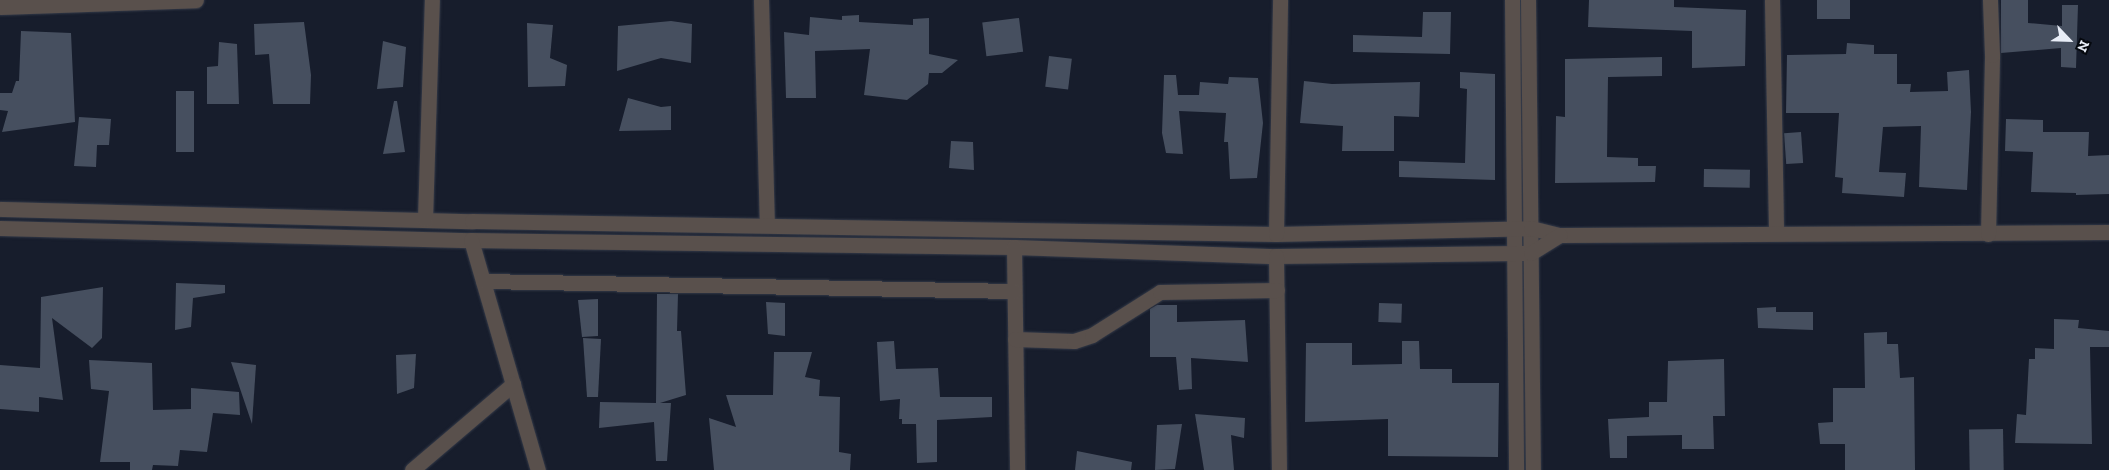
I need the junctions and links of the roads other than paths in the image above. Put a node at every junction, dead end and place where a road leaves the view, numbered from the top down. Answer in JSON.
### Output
{"nodes":[{"id":1,"x":196,"y":0,"type":"edge"},
{"id":2,"x":432,"y":0,"type":"edge"},
{"id":3,"x":760,"y":0,"type":"edge"},
{"id":4,"x":1280,"y":0,"type":"edge"},
{"id":5,"x":1512,"y":0,"type":"edge"},
{"id":6,"x":1528,"y":0,"type":"edge"},
{"id":7,"x":1772,"y":0,"type":"edge"},
{"id":8,"x":1990,"y":0,"type":"edge"},
{"id":9,"x":0,"y":7,"type":"edge"},
{"id":10,"x":0,"y":209,"type":"edge"},
{"id":11,"x":425,"y":219,"type":"junction"},
{"id":12,"x":767,"y":225,"type":"junction"},
{"id":13,"x":0,"y":228,"type":"edge"},
{"id":14,"x":1514,"y":228,"type":"junction"},
{"id":15,"x":1531,"y":228,"type":"junction"},
{"id":16,"x":1776,"y":232,"type":"junction"},
{"id":17,"x":2109,"y":232,"type":"edge"},
{"id":18,"x":1276,"y":234,"type":"junction"},
{"id":19,"x":1988,"y":234,"type":"junction"},
{"id":20,"x":1560,"y":235,"type":"junction"},
{"id":21,"x":471,"y":240,"type":"junction"},
{"id":22,"x":1014,"y":248,"type":"junction"},
{"id":23,"x":1515,"y":253,"type":"junction"},
{"id":24,"x":1531,"y":253,"type":"junction"},
{"id":25,"x":1276,"y":256,"type":"junction"},
{"id":26,"x":483,"y":281,"type":"junction"},
{"id":27,"x":1277,"y":290,"type":"junction"},
{"id":28,"x":1014,"y":292,"type":"junction"},
{"id":29,"x":1014,"y":339,"type":"junction"},
{"id":30,"x":512,"y":384,"type":"junction"},
{"id":31,"x":412,"y":470,"type":"edge"},
{"id":32,"x":538,"y":470,"type":"edge"},
{"id":33,"x":1017,"y":470,"type":"edge"},
{"id":34,"x":1279,"y":470,"type":"edge"},
{"id":35,"x":1516,"y":470,"type":"edge"},
{"id":36,"x":1533,"y":470,"type":"edge"}],
"edges":[{"from":1,"to":9,"type":"street"},
{"from":2,"to":11,"type":"street"},
{"from":3,"to":12,"type":"street"},
{"from":4,"to":18,"type":"street"},
{"from":5,"to":14,"type":"street"},
{"from":6,"to":15,"type":"street"},
{"from":7,"to":16,"type":"street"},
{"from":8,"to":19,"type":"street"},
{"from":10,"to":11,"type":"street"},
{"from":11,"to":12,"type":"street"},
{"from":12,"to":18,"type":"street"},
{"from":13,"to":21,"type":"street"},
{"from":14,"to":15,"type":"street"},
{"from":14,"to":18,"type":"street"},
{"from":14,"to":23,"type":"street"},
{"from":15,"to":20,"type":"street"},
{"from":15,"to":24,"type":"street"},
{"from":16,"to":19,"type":"street"},
{"from":16,"to":20,"type":"street"},
{"from":17,"to":19,"type":"street"},
{"from":20,"to":24,"type":"street"},
{"from":21,"to":22,"type":"street"},
{"from":21,"to":26,"type":"street"},
{"from":22,"to":25,"type":"street"},
{"from":22,"to":28,"type":"street"},
{"from":23,"to":24,"type":"street"},
{"from":23,"to":25,"type":"street"},
{"from":23,"to":35,"type":"street"},
{"from":24,"to":36,"type":"street"},
{"from":25,"to":27,"type":"street"},
{"from":26,"to":28,"type":"street"},
{"from":26,"to":30,"type":"street"},
{"from":27,"to":29,"type":"street"},
{"from":27,"to":34,"type":"street"},
{"from":28,"to":29,"type":"street"},
{"from":29,"to":33,"type":"street"},
{"from":30,"to":31,"type":"street"},
{"from":30,"to":32,"type":"street"}]}
